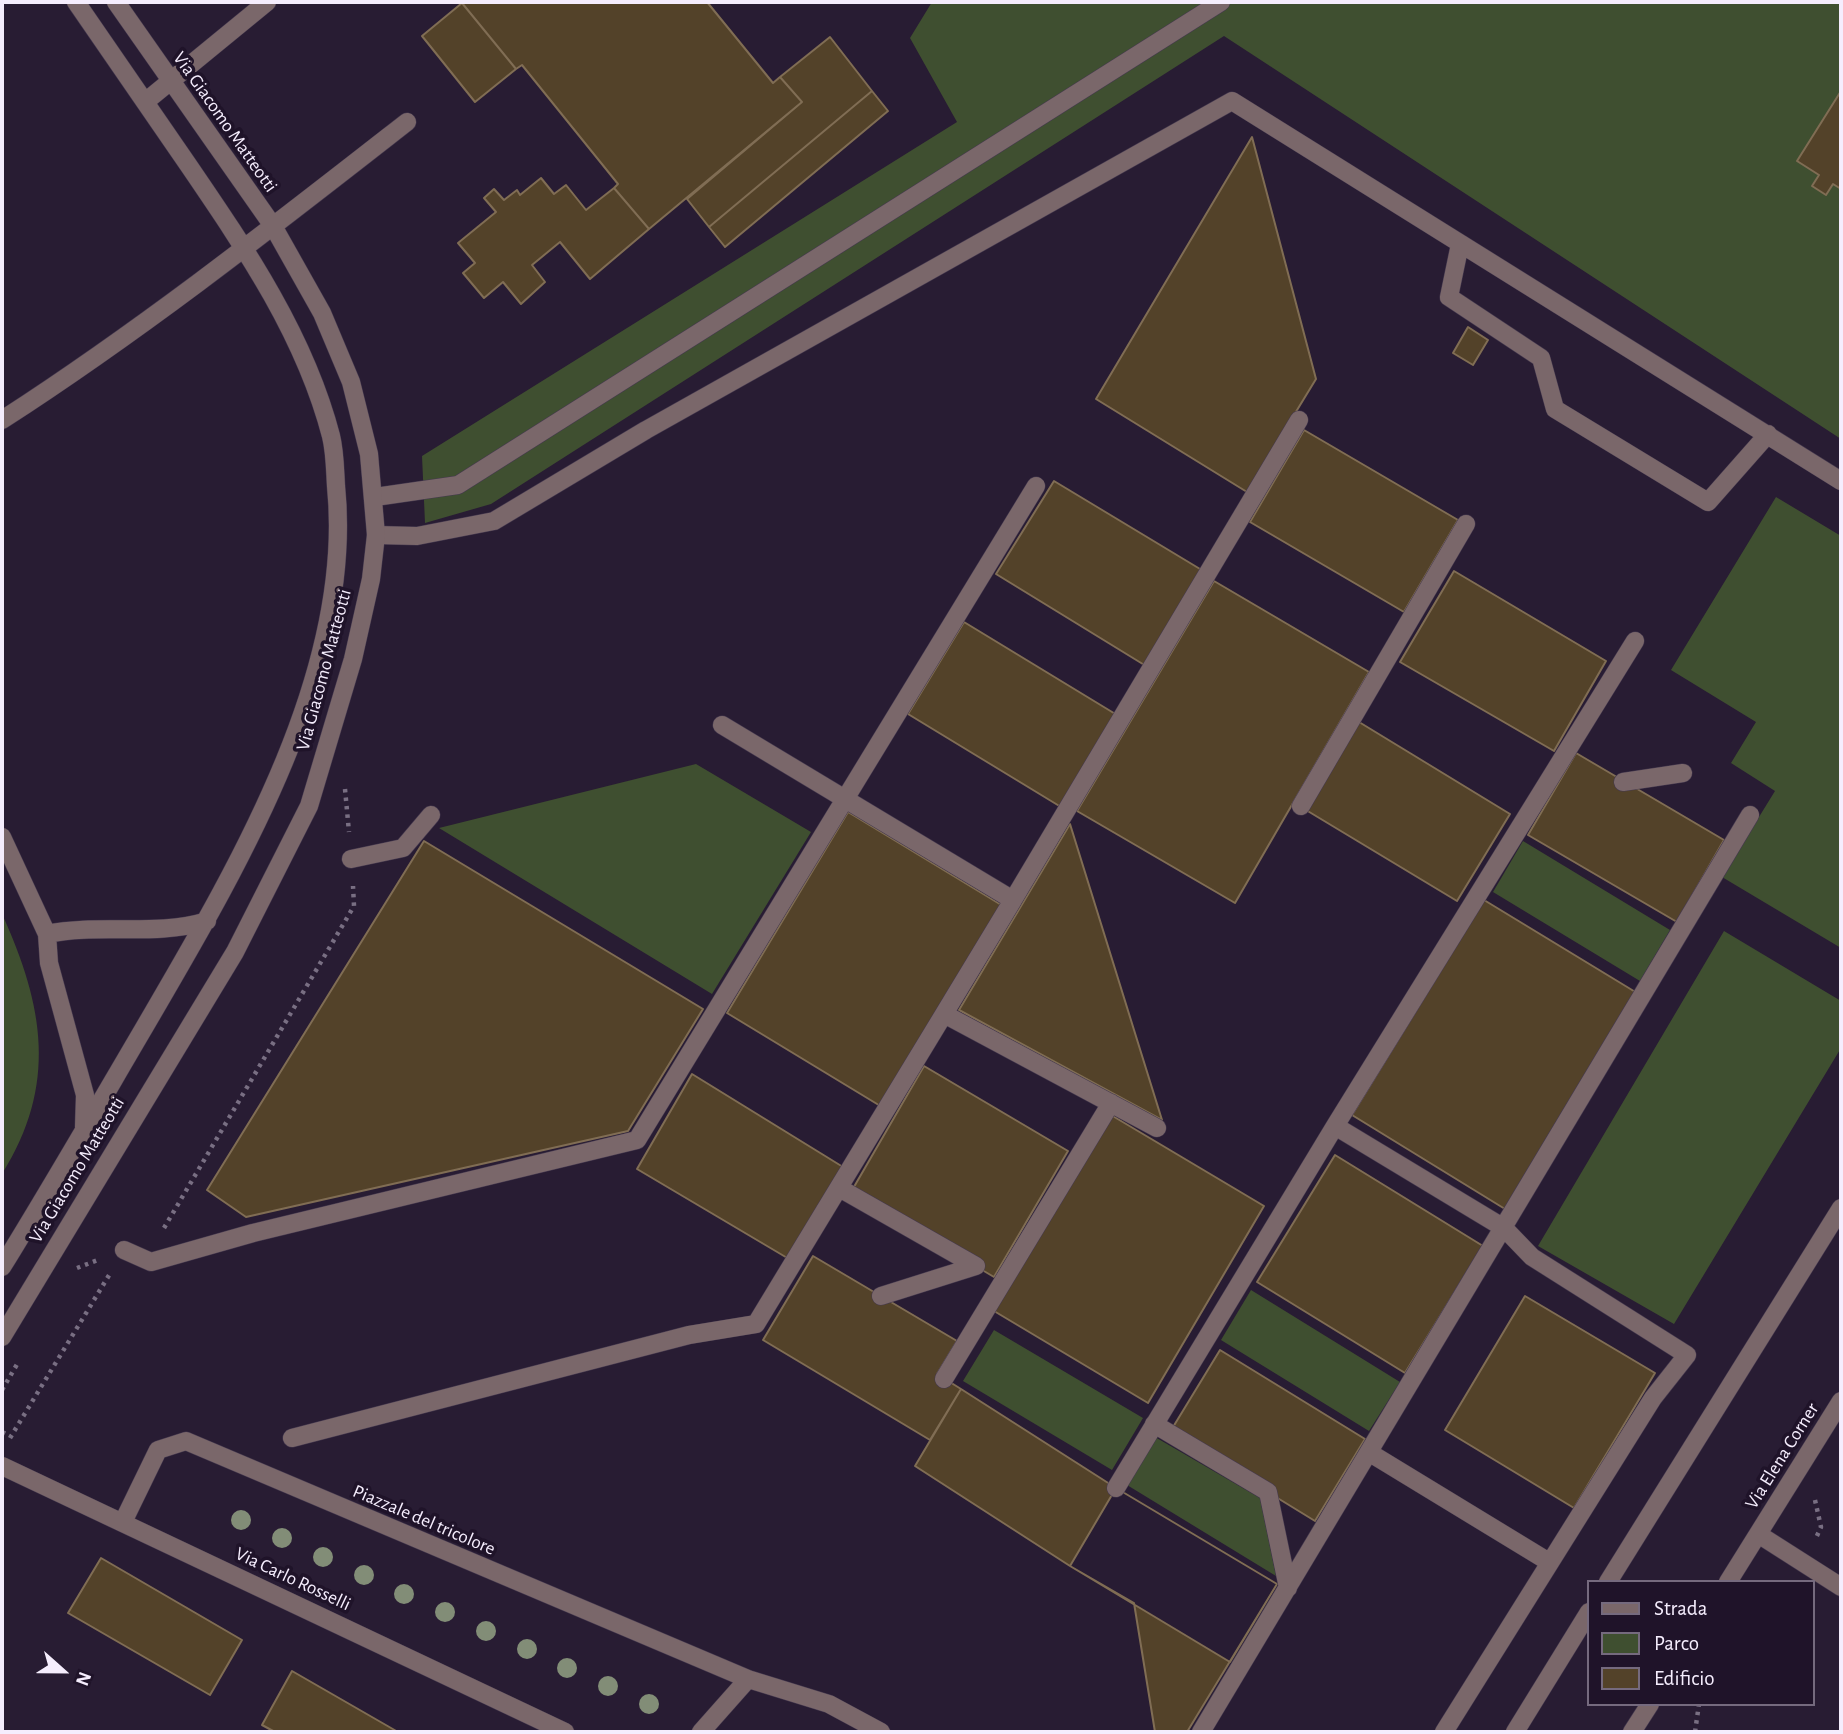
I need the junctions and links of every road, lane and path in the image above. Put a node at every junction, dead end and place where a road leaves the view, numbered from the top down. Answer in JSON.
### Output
{"nodes":[{"id":1,"x":76,"y":2,"type":"edge"},
{"id":2,"x":116,"y":2,"type":"edge"},
{"id":3,"x":267,"y":2,"type":"edge"},
{"id":4,"x":1221,"y":2,"type":"edge"},
{"id":5,"x":170,"y":80,"type":"junction"},
{"id":6,"x":145,"y":102,"type":"junction"},
{"id":7,"x":407,"y":122,"type":"dead end"},
{"id":8,"x":273,"y":226,"type":"junction"},
{"id":9,"x":1460,"y":244,"type":"junction"},
{"id":10,"x":244,"y":246,"type":"junction"},
{"id":11,"x":2,"y":420,"type":"edge"},
{"id":12,"x":1299,"y":420,"type":"dead end"},
{"id":13,"x":1768,"y":434,"type":"junction"},
{"id":14,"x":1841,"y":481,"type":"edge"},
{"id":15,"x":1036,"y":486,"type":"dead end"},
{"id":16,"x":375,"y":497,"type":"junction"},
{"id":17,"x":1466,"y":524,"type":"dead end"},
{"id":18,"x":376,"y":536,"type":"junction"},
{"id":19,"x":1634,"y":641,"type":"dead end"},
{"id":20,"x":722,"y":725,"type":"dead end"},
{"id":21,"x":1683,"y":773,"type":"dead end"},
{"id":22,"x":345,"y":779,"type":"dead end"},
{"id":23,"x":1623,"y":782,"type":"dead end"},
{"id":24,"x":845,"y":799,"type":"junction"},
{"id":25,"x":1301,"y":806,"type":"dead end"},
{"id":26,"x":431,"y":815,"type":"dead end"},
{"id":27,"x":1750,"y":815,"type":"dead end"},
{"id":28,"x":2,"y":837,"type":"edge"},
{"id":29,"x":351,"y":859,"type":"junction"},
{"id":30,"x":1013,"y":900,"type":"junction"},
{"id":31,"x":207,"y":921,"type":"junction"},
{"id":32,"x":47,"y":934,"type":"junction"},
{"id":33,"x":944,"y":1014,"type":"junction"},
{"id":34,"x":1111,"y":1103,"type":"junction"},
{"id":35,"x":1335,"y":1126,"type":"junction"},
{"id":36,"x":1157,"y":1128,"type":"dead end"},
{"id":37,"x":84,"y":1130,"type":"junction"},
{"id":38,"x":841,"y":1189,"type":"junction"},
{"id":39,"x":1841,"y":1208,"type":"edge"},
{"id":40,"x":1504,"y":1228,"type":"junction"},
{"id":41,"x":124,"y":1251,"type":"junction"},
{"id":42,"x":2,"y":1267,"type":"edge"},
{"id":43,"x":74,"y":1269,"type":"dead end"},
{"id":44,"x":881,"y":1296,"type":"dead end"},
{"id":45,"x":2,"y":1337,"type":"edge"},
{"id":46,"x":944,"y":1378,"type":"dead end"},
{"id":47,"x":1841,"y":1401,"type":"edge"},
{"id":48,"x":1154,"y":1424,"type":"junction"},
{"id":49,"x":2,"y":1432,"type":"edge"},
{"id":50,"x":292,"y":1438,"type":"dead end"},
{"id":51,"x":1370,"y":1454,"type":"junction"},
{"id":52,"x":2,"y":1466,"type":"edge"},
{"id":53,"x":1116,"y":1488,"type":"dead end"},
{"id":54,"x":1816,"y":1494,"type":"dead end"},
{"id":55,"x":123,"y":1522,"type":"junction"},
{"id":56,"x":1758,"y":1534,"type":"junction"},
{"id":57,"x":1814,"y":1541,"type":"dead end"},
{"id":58,"x":1549,"y":1562,"type":"junction"},
{"id":59,"x":1609,"y":1580,"type":"edge"},
{"id":60,"x":1729,"y":1580,"type":"edge"},
{"id":61,"x":1841,"y":1587,"type":"edge"},
{"id":62,"x":1289,"y":1588,"type":"junction"},
{"id":63,"x":1588,"y":1614,"type":"edge"},
{"id":64,"x":748,"y":1679,"type":"junction"},
{"id":65,"x":1649,"y":1706,"type":"edge"},
{"id":66,"x":1699,"y":1706,"type":"edge"},
{"id":67,"x":565,"y":1732,"type":"edge"},
{"id":68,"x":701,"y":1732,"type":"edge"},
{"id":69,"x":881,"y":1732,"type":"edge"},
{"id":70,"x":1201,"y":1732,"type":"edge"},
{"id":71,"x":1444,"y":1732,"type":"edge"},
{"id":72,"x":1515,"y":1732,"type":"edge"},
{"id":73,"x":1632,"y":1732,"type":"edge"},
{"id":74,"x":1695,"y":1732,"type":"edge"}],
"edges":[{"from":1,"to":6,"type":"street","name":"Via Giacomo Matteotti"},
{"from":2,"to":5,"type":"street","name":"Via Giacomo Matteotti"},
{"from":3,"to":5,"type":"street"},
{"from":4,"to":16,"type":"street"},
{"from":5,"to":6,"type":"street"},
{"from":5,"to":8,"type":"street","name":"Via Giacomo Matteotti"},
{"from":6,"to":10,"type":"street","name":"Via Giacomo Matteotti"},
{"from":7,"to":8,"type":"street"},
{"from":8,"to":10,"type":"street"},
{"from":8,"to":16,"type":"street","name":"Via Giacomo Matteotti"},
{"from":9,"to":13,"type":"street"},
{"from":9,"to":13,"type":"street"},
{"from":9,"to":18,"type":"street"},
{"from":10,"to":11,"type":"street"},
{"from":10,"to":31,"type":"street","name":"Via Giacomo Matteotti"},
{"from":12,"to":30,"type":"street"},
{"from":13,"to":14,"type":"street"},
{"from":15,"to":24,"type":"street"},
{"from":16,"to":18,"type":"street","name":"Via Giacomo Matteotti"},
{"from":17,"to":25,"type":"street"},
{"from":18,"to":45,"type":"street","name":"Via Giacomo Matteotti"},
{"from":19,"to":35,"type":"street"},
{"from":20,"to":24,"type":"street"},
{"from":21,"to":23,"type":"street"},
{"from":22,"to":29,"type":"path"},
{"from":24,"to":30,"type":"street"},
{"from":24,"to":41,"type":"street"},
{"from":26,"to":29,"type":"street"},
{"from":27,"to":40,"type":"street"},
{"from":28,"to":32,"type":"street"},
{"from":29,"to":41,"type":"path"},
{"from":30,"to":33,"type":"street"},
{"from":31,"to":32,"type":"street"},
{"from":31,"to":37,"type":"street","name":"Via Giacomo Matteotti"},
{"from":32,"to":37,"type":"street"},
{"from":33,"to":34,"type":"street"},
{"from":33,"to":38,"type":"street"},
{"from":34,"to":36,"type":"street"},
{"from":34,"to":46,"type":"street"},
{"from":35,"to":40,"type":"street"},
{"from":35,"to":48,"type":"street"},
{"from":37,"to":42,"type":"street","name":"Via Giacomo Matteotti"},
{"from":38,"to":44,"type":"street"},
{"from":38,"to":50,"type":"street"},
{"from":39,"to":59,"type":"street"},
{"from":40,"to":51,"type":"street"},
{"from":40,"to":58,"type":"street"},
{"from":41,"to":43,"type":"path"},
{"from":41,"to":49,"type":"path"},
{"from":47,"to":56,"type":"street","name":"Via Elena Corner"},
{"from":48,"to":53,"type":"street"},
{"from":48,"to":62,"type":"street"},
{"from":51,"to":58,"type":"street"},
{"from":51,"to":62,"type":"street"},
{"from":52,"to":55,"type":"street","name":"Via Carlo Rosselli"},
{"from":54,"to":57,"type":"path"},
{"from":55,"to":64,"type":"street","name":"Piazzale del tricolore"},
{"from":55,"to":67,"type":"street","name":"Via Carlo Rosselli"},
{"from":56,"to":60,"type":"street","name":"Via Elena Corner"},
{"from":56,"to":61,"type":"street","name":"Via Elena Corner"},
{"from":58,"to":71,"type":"street"},
{"from":62,"to":70,"type":"street"},
{"from":63,"to":72,"type":"street"},
{"from":64,"to":68,"type":"street"},
{"from":64,"to":69,"type":"street"},
{"from":65,"to":73,"type":"street"},
{"from":66,"to":74,"type":"path"}]}
